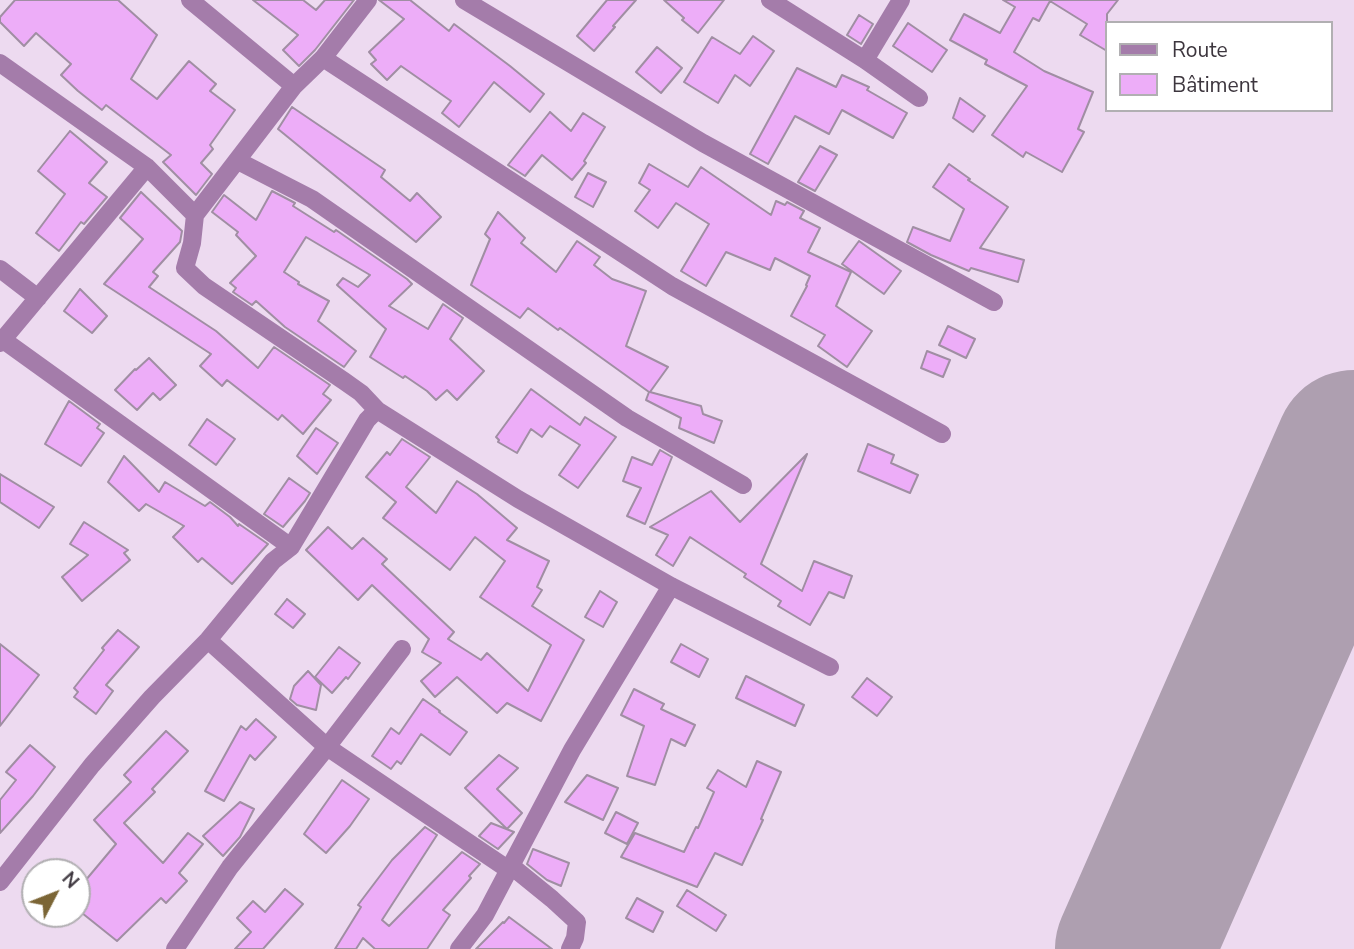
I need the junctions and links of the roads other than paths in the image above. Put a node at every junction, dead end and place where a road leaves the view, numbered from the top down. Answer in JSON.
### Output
{"nodes":[{"id":1,"x":190,"y":0,"type":"edge"},
{"id":2,"x":368,"y":0,"type":"edge"},
{"id":3,"x":464,"y":0,"type":"edge"},
{"id":4,"x":771,"y":0,"type":"edge"},
{"id":5,"x":901,"y":0,"type":"edge"},
{"id":6,"x":323,"y":58,"type":"junction"},
{"id":7,"x":865,"y":60,"type":"junction"},
{"id":8,"x":0,"y":63,"type":"edge"},
{"id":9,"x":294,"y":86,"type":"junction"},
{"id":10,"x":919,"y":98,"type":"dead end"},
{"id":11,"x":238,"y":161,"type":"junction"},
{"id":12,"x":147,"y":167,"type":"junction"},
{"id":13,"x":195,"y":215,"type":"junction"},
{"id":14,"x":0,"y":269,"type":"edge"},
{"id":15,"x":38,"y":298,"type":"junction"},
{"id":16,"x":993,"y":302,"type":"dead end"},
{"id":17,"x":1,"y":341,"type":"edge"},
{"id":18,"x":377,"y":410,"type":"junction"},
{"id":19,"x":942,"y":434,"type":"dead end"},
{"id":20,"x":743,"y":485,"type":"dead end"},
{"id":21,"x":291,"y":547,"type":"junction"},
{"id":22,"x":671,"y":586,"type":"junction"},
{"id":23,"x":208,"y":640,"type":"junction"},
{"id":24,"x":402,"y":649,"type":"dead end"},
{"id":25,"x":830,"y":667,"type":"dead end"},
{"id":26,"x":327,"y":747,"type":"junction"},
{"id":27,"x":509,"y":870,"type":"junction"},
{"id":28,"x":0,"y":882,"type":"edge"},
{"id":29,"x":175,"y":949,"type":"edge"},
{"id":30,"x":458,"y":949,"type":"edge"},
{"id":31,"x":570,"y":949,"type":"edge"}],
"edges":[{"from":1,"to":9,"type":"street"},
{"from":2,"to":6,"type":"street"},
{"from":3,"to":16,"type":"street"},
{"from":4,"to":7,"type":"street"},
{"from":5,"to":7,"type":"street"},
{"from":6,"to":9,"type":"street"},
{"from":6,"to":19,"type":"street"},
{"from":7,"to":10,"type":"street"},
{"from":8,"to":12,"type":"street"},
{"from":9,"to":11,"type":"street"},
{"from":11,"to":13,"type":"street"},
{"from":11,"to":20,"type":"street"},
{"from":12,"to":13,"type":"street"},
{"from":12,"to":15,"type":"street"},
{"from":13,"to":18,"type":"street"},
{"from":14,"to":15,"type":"street"},
{"from":15,"to":17,"type":"street"},
{"from":17,"to":21,"type":"street"},
{"from":18,"to":21,"type":"street"},
{"from":18,"to":22,"type":"street"},
{"from":21,"to":23,"type":"street"},
{"from":22,"to":25,"type":"street"},
{"from":22,"to":27,"type":"street"},
{"from":23,"to":26,"type":"street"},
{"from":23,"to":28,"type":"street"},
{"from":24,"to":26,"type":"street"},
{"from":26,"to":27,"type":"street"},
{"from":26,"to":29,"type":"street"},
{"from":27,"to":30,"type":"street"},
{"from":27,"to":31,"type":"street"}]}
